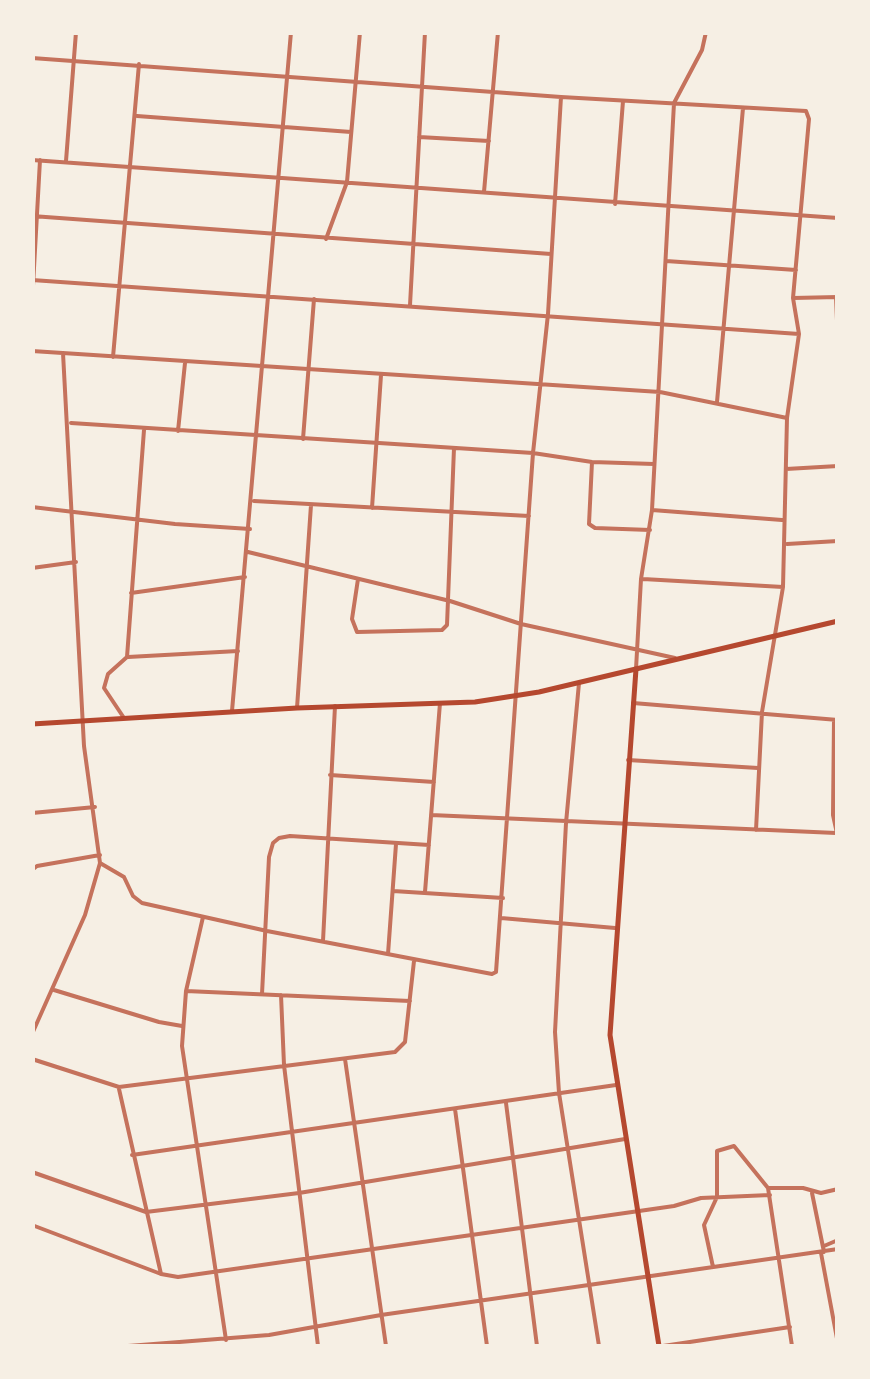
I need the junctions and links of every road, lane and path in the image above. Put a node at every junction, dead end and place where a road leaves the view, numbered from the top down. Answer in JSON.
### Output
{"nodes":[{"id":1,"x":76,"y":32,"type":"edge"},
{"id":2,"x":291,"y":32,"type":"edge"},
{"id":3,"x":360,"y":32,"type":"edge"},
{"id":4,"x":426,"y":32,"type":"edge"},
{"id":5,"x":498,"y":32,"type":"edge"},
{"id":6,"x":706,"y":32,"type":"edge"},
{"id":7,"x":32,"y":58,"type":"edge"},
{"id":8,"x":73,"y":60,"type":"junction"},
{"id":9,"x":138,"y":64,"type":"junction"},
{"id":10,"x":288,"y":76,"type":"junction"},
{"id":11,"x":356,"y":82,"type":"junction"},
{"id":12,"x":422,"y":87,"type":"junction"},
{"id":13,"x":493,"y":92,"type":"junction"},
{"id":14,"x":561,"y":97,"type":"junction"},
{"id":15,"x":623,"y":101,"type":"junction"},
{"id":16,"x":674,"y":103,"type":"junction"},
{"id":17,"x":743,"y":106,"type":"junction"},
{"id":18,"x":135,"y":116,"type":"junction"},
{"id":19,"x":283,"y":126,"type":"junction"},
{"id":20,"x":352,"y":132,"type":"junction"},
{"id":21,"x":419,"y":137,"type":"junction"},
{"id":22,"x":489,"y":141,"type":"junction"},
{"id":23,"x":32,"y":160,"type":"edge"},
{"id":24,"x":40,"y":160,"type":"junction"},
{"id":25,"x":66,"y":161,"type":"junction"},
{"id":26,"x":132,"y":165,"type":"junction"},
{"id":27,"x":278,"y":178,"type":"junction"},
{"id":28,"x":346,"y":182,"type":"junction"},
{"id":29,"x":417,"y":187,"type":"junction"},
{"id":30,"x":484,"y":192,"type":"junction"},
{"id":31,"x":554,"y":198,"type":"junction"},
{"id":32,"x":615,"y":204,"type":"junction"},
{"id":33,"x":669,"y":208,"type":"junction"},
{"id":34,"x":734,"y":211,"type":"junction"},
{"id":35,"x":35,"y":216,"type":"edge"},
{"id":36,"x":800,"y":216,"type":"junction"},
{"id":37,"x":838,"y":218,"type":"edge"},
{"id":38,"x":126,"y":224,"type":"junction"},
{"id":39,"x":273,"y":234,"type":"junction"},
{"id":40,"x":326,"y":239,"type":"junction"},
{"id":41,"x":414,"y":245,"type":"junction"},
{"id":42,"x":551,"y":254,"type":"junction"},
{"id":43,"x":666,"y":261,"type":"junction"},
{"id":44,"x":730,"y":265,"type":"junction"},
{"id":45,"x":796,"y":270,"type":"junction"},
{"id":46,"x":33,"y":280,"type":"edge"},
{"id":47,"x":120,"y":286,"type":"junction"},
{"id":48,"x":268,"y":295,"type":"junction"},
{"id":49,"x":837,"y":297,"type":"edge"},
{"id":50,"x":314,"y":298,"type":"junction"},
{"id":51,"x":793,"y":298,"type":"junction"},
{"id":52,"x":32,"y":304,"type":"edge"},
{"id":53,"x":410,"y":305,"type":"junction"},
{"id":54,"x":548,"y":314,"type":"junction"},
{"id":55,"x":661,"y":325,"type":"junction"},
{"id":56,"x":723,"y":330,"type":"junction"},
{"id":57,"x":799,"y":334,"type":"junction"},
{"id":58,"x":838,"y":344,"type":"edge"},
{"id":59,"x":32,"y":351,"type":"edge"},
{"id":60,"x":63,"y":353,"type":"junction"},
{"id":61,"x":113,"y":357,"type":"junction"},
{"id":62,"x":185,"y":362,"type":"junction"},
{"id":63,"x":261,"y":368,"type":"junction"},
{"id":64,"x":308,"y":371,"type":"junction"},
{"id":65,"x":381,"y":375,"type":"junction"},
{"id":66,"x":540,"y":386,"type":"junction"},
{"id":67,"x":660,"y":392,"type":"junction"},
{"id":68,"x":717,"y":402,"type":"junction"},
{"id":69,"x":787,"y":418,"type":"junction"},
{"id":70,"x":69,"y":423,"type":"junction"},
{"id":71,"x":144,"y":430,"type":"junction"},
{"id":72,"x":178,"y":431,"type":"junction"},
{"id":73,"x":256,"y":436,"type":"junction"},
{"id":74,"x":303,"y":438,"type":"junction"},
{"id":75,"x":376,"y":443,"type":"junction"},
{"id":76,"x":454,"y":448,"type":"junction"},
{"id":77,"x":533,"y":453,"type":"junction"},
{"id":78,"x":592,"y":462,"type":"junction"},
{"id":79,"x":654,"y":464,"type":"junction"},
{"id":80,"x":838,"y":466,"type":"edge"},
{"id":81,"x":786,"y":469,"type":"junction"},
{"id":82,"x":252,"y":500,"type":"junction"},
{"id":83,"x":311,"y":505,"type":"junction"},
{"id":84,"x":32,"y":507,"type":"edge"},
{"id":85,"x":372,"y":508,"type":"junction"},
{"id":86,"x":652,"y":510,"type":"junction"},
{"id":87,"x":74,"y":512,"type":"junction"},
{"id":88,"x":450,"y":512,"type":"junction"},
{"id":89,"x":529,"y":516,"type":"junction"},
{"id":90,"x":137,"y":519,"type":"junction"},
{"id":91,"x":784,"y":520,"type":"junction"},
{"id":92,"x":250,"y":528,"type":"junction"},
{"id":93,"x":650,"y":530,"type":"junction"},
{"id":94,"x":838,"y":542,"type":"edge"},
{"id":95,"x":786,"y":544,"type":"junction"},
{"id":96,"x":248,"y":552,"type":"junction"},
{"id":97,"x":76,"y":562,"type":"junction"},
{"id":98,"x":306,"y":565,"type":"junction"},
{"id":99,"x":32,"y":568,"type":"edge"},
{"id":100,"x":245,"y":577,"type":"junction"},
{"id":101,"x":358,"y":578,"type":"junction"},
{"id":102,"x":642,"y":579,"type":"junction"},
{"id":103,"x":783,"y":588,"type":"junction"},
{"id":104,"x":130,"y":593,"type":"junction"},
{"id":105,"x":450,"y":601,"type":"junction"},
{"id":106,"x":838,"y":622,"type":"edge"},
{"id":107,"x":521,"y":624,"type":"junction"},
{"id":108,"x":772,"y":637,"type":"junction"},
{"id":109,"x":638,"y":647,"type":"junction"},
{"id":110,"x":238,"y":651,"type":"junction"},
{"id":111,"x":127,"y":657,"type":"junction"},
{"id":112,"x":680,"y":659,"type":"junction"},
{"id":113,"x":636,"y":670,"type":"junction"},
{"id":114,"x":579,"y":683,"type":"junction"},
{"id":115,"x":517,"y":696,"type":"junction"},
{"id":116,"x":440,"y":703,"type":"junction"},
{"id":117,"x":633,"y":703,"type":"junction"},
{"id":118,"x":335,"y":706,"type":"junction"},
{"id":119,"x":296,"y":708,"type":"junction"},
{"id":120,"x":232,"y":711,"type":"junction"},
{"id":121,"x":762,"y":712,"type":"junction"},
{"id":122,"x":124,"y":718,"type":"junction"},
{"id":123,"x":836,"y":720,"type":"edge"},
{"id":124,"x":84,"y":721,"type":"junction"},
{"id":125,"x":32,"y":724,"type":"edge"},
{"id":126,"x":566,"y":734,"type":"dead end"},
{"id":127,"x":574,"y":734,"type":"junction"},
{"id":128,"x":628,"y":760,"type":"junction"},
{"id":129,"x":758,"y":768,"type":"junction"},
{"id":130,"x":330,"y":774,"type":"junction"},
{"id":131,"x":434,"y":782,"type":"junction"},
{"id":132,"x":835,"y":799,"type":"edge"},
{"id":133,"x":94,"y":807,"type":"junction"},
{"id":134,"x":32,"y":813,"type":"edge"},
{"id":135,"x":431,"y":814,"type":"junction"},
{"id":136,"x":509,"y":819,"type":"junction"},
{"id":137,"x":566,"y":823,"type":"junction"},
{"id":138,"x":623,"y":824,"type":"junction"},
{"id":139,"x":756,"y":830,"type":"junction"},
{"id":140,"x":836,"y":836,"type":"edge"},
{"id":141,"x":328,"y":839,"type":"junction"},
{"id":142,"x":396,"y":843,"type":"junction"},
{"id":143,"x":429,"y":845,"type":"junction"},
{"id":144,"x":100,"y":855,"type":"junction"},
{"id":145,"x":100,"y":863,"type":"junction"},
{"id":146,"x":32,"y":870,"type":"edge"},
{"id":147,"x":393,"y":891,"type":"junction"},
{"id":148,"x":425,"y":892,"type":"junction"},
{"id":149,"x":503,"y":898,"type":"junction"},
{"id":150,"x":202,"y":917,"type":"junction"},
{"id":151,"x":501,"y":918,"type":"junction"},
{"id":152,"x":560,"y":922,"type":"junction"},
{"id":153,"x":615,"y":928,"type":"junction"},
{"id":154,"x":267,"y":932,"type":"junction"},
{"id":155,"x":323,"y":942,"type":"junction"},
{"id":156,"x":388,"y":954,"type":"junction"},
{"id":157,"x":414,"y":959,"type":"junction"},
{"id":158,"x":54,"y":990,"type":"junction"},
{"id":159,"x":186,"y":991,"type":"junction"},
{"id":160,"x":262,"y":994,"type":"junction"},
{"id":161,"x":282,"y":995,"type":"junction"},
{"id":162,"x":410,"y":1001,"type":"junction"},
{"id":163,"x":182,"y":1026,"type":"junction"},
{"id":164,"x":32,"y":1034,"type":"edge"},
{"id":165,"x":345,"y":1058,"type":"junction"},
{"id":166,"x":32,"y":1059,"type":"edge"},
{"id":167,"x":284,"y":1065,"type":"junction"},
{"id":168,"x":187,"y":1078,"type":"junction"},
{"id":169,"x":616,"y":1084,"type":"junction"},
{"id":170,"x":119,"y":1087,"type":"junction"},
{"id":171,"x":559,"y":1093,"type":"junction"},
{"id":172,"x":506,"y":1101,"type":"junction"},
{"id":173,"x":454,"y":1109,"type":"junction"},
{"id":174,"x":355,"y":1124,"type":"junction"},
{"id":175,"x":292,"y":1133,"type":"junction"},
{"id":176,"x":624,"y":1138,"type":"junction"},
{"id":177,"x":198,"y":1146,"type":"junction"},
{"id":178,"x":568,"y":1149,"type":"junction"},
{"id":179,"x":132,"y":1154,"type":"junction"},
{"id":180,"x":513,"y":1158,"type":"junction"},
{"id":181,"x":464,"y":1166,"type":"junction"},
{"id":182,"x":32,"y":1172,"type":"edge"},
{"id":183,"x":362,"y":1182,"type":"junction"},
{"id":184,"x":838,"y":1189,"type":"edge"},
{"id":185,"x":812,"y":1191,"type":"junction"},
{"id":186,"x":769,"y":1192,"type":"junction"},
{"id":187,"x":299,"y":1194,"type":"junction"},
{"id":188,"x":717,"y":1198,"type":"junction"},
{"id":189,"x":207,"y":1204,"type":"junction"},
{"id":190,"x":636,"y":1210,"type":"junction"},
{"id":191,"x":146,"y":1212,"type":"junction"},
{"id":192,"x":579,"y":1220,"type":"junction"},
{"id":193,"x":32,"y":1225,"type":"edge"},
{"id":194,"x":522,"y":1228,"type":"junction"},
{"id":195,"x":473,"y":1235,"type":"junction"},
{"id":196,"x":838,"y":1240,"type":"edge"},
{"id":197,"x":838,"y":1249,"type":"edge"},
{"id":198,"x":372,"y":1250,"type":"junction"},
{"id":199,"x":823,"y":1250,"type":"junction"},
{"id":200,"x":780,"y":1259,"type":"junction"},
{"id":201,"x":307,"y":1260,"type":"junction"},
{"id":202,"x":714,"y":1269,"type":"junction"},
{"id":203,"x":218,"y":1271,"type":"junction"},
{"id":204,"x":162,"y":1274,"type":"junction"},
{"id":205,"x":649,"y":1279,"type":"junction"},
{"id":206,"x":590,"y":1286,"type":"junction"},
{"id":207,"x":530,"y":1294,"type":"junction"},
{"id":208,"x":481,"y":1301,"type":"junction"},
{"id":209,"x":381,"y":1315,"type":"junction"},
{"id":210,"x":315,"y":1326,"type":"junction"},
{"id":211,"x":790,"y":1327,"type":"junction"},
{"id":212,"x":226,"y":1340,"type":"junction"},
{"id":213,"x":838,"y":1344,"type":"edge"},
{"id":214,"x":128,"y":1346,"type":"edge"},
{"id":215,"x":318,"y":1346,"type":"edge"},
{"id":216,"x":386,"y":1346,"type":"edge"},
{"id":217,"x":487,"y":1346,"type":"edge"},
{"id":218,"x":537,"y":1346,"type":"edge"},
{"id":219,"x":599,"y":1346,"type":"edge"},
{"id":220,"x":661,"y":1346,"type":"edge"},
{"id":221,"x":792,"y":1346,"type":"edge"}],
"edges":[{"from":1,"to":8,"type":"street"},
{"from":2,"to":10,"type":"street"},
{"from":3,"to":11,"type":"street"},
{"from":4,"to":12,"type":"street"},
{"from":5,"to":13,"type":"street"},
{"from":6,"to":16,"type":"street"},
{"from":7,"to":8,"type":"street"},
{"from":8,"to":9,"type":"street"},
{"from":8,"to":25,"type":"street"},
{"from":9,"to":10,"type":"street"},
{"from":9,"to":18,"type":"street"},
{"from":10,"to":11,"type":"street"},
{"from":10,"to":19,"type":"street"},
{"from":11,"to":12,"type":"street"},
{"from":11,"to":20,"type":"street"},
{"from":12,"to":13,"type":"street"},
{"from":12,"to":21,"type":"street"},
{"from":13,"to":14,"type":"street"},
{"from":13,"to":22,"type":"street"},
{"from":14,"to":15,"type":"street"},
{"from":14,"to":31,"type":"street"},
{"from":15,"to":16,"type":"street"},
{"from":15,"to":32,"type":"street"},
{"from":16,"to":17,"type":"street"},
{"from":16,"to":33,"type":"street"},
{"from":17,"to":34,"type":"street"},
{"from":17,"to":36,"type":"street"},
{"from":18,"to":19,"type":"street"},
{"from":18,"to":26,"type":"street"},
{"from":19,"to":20,"type":"street"},
{"from":19,"to":27,"type":"street"},
{"from":20,"to":28,"type":"street"},
{"from":21,"to":22,"type":"street"},
{"from":21,"to":29,"type":"street"},
{"from":22,"to":30,"type":"street"},
{"from":23,"to":24,"type":"street"},
{"from":24,"to":25,"type":"street"},
{"from":24,"to":35,"type":"street"},
{"from":25,"to":26,"type":"street"},
{"from":26,"to":27,"type":"street"},
{"from":26,"to":38,"type":"street"},
{"from":27,"to":28,"type":"street"},
{"from":27,"to":39,"type":"street"},
{"from":28,"to":29,"type":"street"},
{"from":28,"to":40,"type":"street"},
{"from":29,"to":30,"type":"street"},
{"from":29,"to":41,"type":"street"},
{"from":30,"to":31,"type":"street"},
{"from":31,"to":32,"type":"street"},
{"from":31,"to":42,"type":"street"},
{"from":32,"to":33,"type":"street"},
{"from":33,"to":34,"type":"street"},
{"from":33,"to":43,"type":"street"},
{"from":34,"to":36,"type":"street"},
{"from":34,"to":44,"type":"street"},
{"from":35,"to":38,"type":"street"},
{"from":35,"to":46,"type":"street"},
{"from":36,"to":37,"type":"street"},
{"from":36,"to":45,"type":"street"},
{"from":38,"to":39,"type":"street"},
{"from":38,"to":47,"type":"street"},
{"from":39,"to":40,"type":"street"},
{"from":39,"to":48,"type":"street"},
{"from":40,"to":41,"type":"street"},
{"from":41,"to":42,"type":"street"},
{"from":41,"to":53,"type":"street"},
{"from":42,"to":54,"type":"street"},
{"from":43,"to":44,"type":"street"},
{"from":43,"to":55,"type":"street"},
{"from":44,"to":45,"type":"street"},
{"from":44,"to":56,"type":"street"},
{"from":45,"to":51,"type":"street"},
{"from":46,"to":47,"type":"street"},
{"from":46,"to":52,"type":"street"},
{"from":47,"to":48,"type":"street"},
{"from":47,"to":61,"type":"street"},
{"from":48,"to":50,"type":"street"},
{"from":48,"to":63,"type":"street"},
{"from":49,"to":51,"type":"street"},
{"from":49,"to":58,"type":"street"},
{"from":50,"to":53,"type":"street"},
{"from":50,"to":64,"type":"street"},
{"from":51,"to":57,"type":"street"},
{"from":53,"to":54,"type":"street"},
{"from":54,"to":55,"type":"street"},
{"from":54,"to":66,"type":"street"},
{"from":55,"to":56,"type":"street"},
{"from":55,"to":67,"type":"street"},
{"from":56,"to":57,"type":"street"},
{"from":56,"to":68,"type":"street"},
{"from":57,"to":69,"type":"street"},
{"from":59,"to":60,"type":"street"},
{"from":60,"to":61,"type":"street"},
{"from":60,"to":70,"type":"street"},
{"from":61,"to":62,"type":"street"},
{"from":62,"to":63,"type":"street"},
{"from":62,"to":72,"type":"street"},
{"from":63,"to":64,"type":"street"},
{"from":63,"to":73,"type":"street"},
{"from":64,"to":65,"type":"street"},
{"from":64,"to":74,"type":"street"},
{"from":65,"to":66,"type":"street"},
{"from":65,"to":75,"type":"street"},
{"from":66,"to":67,"type":"street"},
{"from":66,"to":77,"type":"street"},
{"from":67,"to":68,"type":"street"},
{"from":67,"to":79,"type":"street"},
{"from":68,"to":69,"type":"street"},
{"from":69,"to":81,"type":"street"},
{"from":70,"to":71,"type":"street"},
{"from":70,"to":87,"type":"street"},
{"from":71,"to":72,"type":"street"},
{"from":71,"to":90,"type":"street"},
{"from":72,"to":73,"type":"street"},
{"from":73,"to":74,"type":"street"},
{"from":73,"to":82,"type":"street"},
{"from":74,"to":75,"type":"street"},
{"from":75,"to":76,"type":"street"},
{"from":75,"to":85,"type":"street"},
{"from":76,"to":77,"type":"street"},
{"from":76,"to":88,"type":"street"},
{"from":77,"to":78,"type":"street"},
{"from":77,"to":89,"type":"street"},
{"from":78,"to":79,"type":"street"},
{"from":78,"to":93,"type":"street"},
{"from":79,"to":86,"type":"street"},
{"from":80,"to":81,"type":"street"},
{"from":81,"to":91,"type":"street"},
{"from":82,"to":83,"type":"street"},
{"from":82,"to":92,"type":"street"},
{"from":83,"to":85,"type":"street"},
{"from":83,"to":98,"type":"street"},
{"from":84,"to":87,"type":"street"},
{"from":85,"to":88,"type":"street"},
{"from":86,"to":91,"type":"street"},
{"from":86,"to":93,"type":"street"},
{"from":87,"to":90,"type":"street"},
{"from":87,"to":97,"type":"street"},
{"from":88,"to":89,"type":"street"},
{"from":88,"to":105,"type":"street"},
{"from":89,"to":107,"type":"street"},
{"from":90,"to":92,"type":"street"},
{"from":90,"to":104,"type":"street"},
{"from":91,"to":95,"type":"street"},
{"from":92,"to":96,"type":"street"},
{"from":93,"to":102,"type":"street"},
{"from":94,"to":95,"type":"street"},
{"from":95,"to":103,"type":"street"},
{"from":96,"to":98,"type":"street"},
{"from":96,"to":100,"type":"street"},
{"from":97,"to":99,"type":"street"},
{"from":97,"to":124,"type":"street"},
{"from":98,"to":101,"type":"street"},
{"from":98,"to":119,"type":"street"},
{"from":100,"to":104,"type":"street"},
{"from":100,"to":110,"type":"street"},
{"from":101,"to":105,"type":"street"},
{"from":101,"to":105,"type":"street"},
{"from":102,"to":103,"type":"street"},
{"from":102,"to":109,"type":"street"},
{"from":103,"to":108,"type":"street"},
{"from":104,"to":111,"type":"street"},
{"from":105,"to":107,"type":"street"},
{"from":106,"to":108,"type":"main road"},
{"from":107,"to":109,"type":"street"},
{"from":107,"to":115,"type":"street"},
{"from":108,"to":112,"type":"main road"},
{"from":108,"to":121,"type":"street"},
{"from":109,"to":112,"type":"street"},
{"from":109,"to":113,"type":"street"},
{"from":110,"to":111,"type":"street"},
{"from":110,"to":120,"type":"street"},
{"from":111,"to":122,"type":"street"},
{"from":112,"to":113,"type":"main road"},
{"from":113,"to":114,"type":"main road"},
{"from":113,"to":117,"type":"main road"},
{"from":114,"to":115,"type":"main road"},
{"from":114,"to":127,"type":"street"},
{"from":115,"to":116,"type":"main road"},
{"from":115,"to":136,"type":"street"},
{"from":116,"to":118,"type":"main road"},
{"from":116,"to":131,"type":"street"},
{"from":117,"to":121,"type":"street"},
{"from":117,"to":128,"type":"main road"},
{"from":118,"to":119,"type":"main road"},
{"from":118,"to":130,"type":"street"},
{"from":119,"to":120,"type":"main road"},
{"from":120,"to":122,"type":"main road"},
{"from":121,"to":123,"type":"street"},
{"from":121,"to":129,"type":"street"},
{"from":122,"to":124,"type":"main road"},
{"from":123,"to":132,"type":"street"},
{"from":124,"to":125,"type":"main road"},
{"from":124,"to":133,"type":"street"},
{"from":126,"to":127,"type":"street"},
{"from":127,"to":137,"type":"street"},
{"from":128,"to":129,"type":"street"},
{"from":128,"to":138,"type":"main road"},
{"from":129,"to":139,"type":"street"},
{"from":130,"to":131,"type":"street"},
{"from":130,"to":141,"type":"street"},
{"from":131,"to":135,"type":"street"},
{"from":132,"to":140,"type":"street"},
{"from":133,"to":134,"type":"street"},
{"from":133,"to":144,"type":"street"},
{"from":135,"to":136,"type":"street"},
{"from":135,"to":143,"type":"street"},
{"from":136,"to":137,"type":"street"},
{"from":136,"to":149,"type":"street"},
{"from":137,"to":138,"type":"street"},
{"from":137,"to":152,"type":"street"},
{"from":138,"to":139,"type":"street"},
{"from":138,"to":153,"type":"main road"},
{"from":139,"to":140,"type":"street"},
{"from":141,"to":142,"type":"street"},
{"from":141,"to":154,"type":"street"},
{"from":141,"to":155,"type":"street"},
{"from":142,"to":143,"type":"street"},
{"from":142,"to":147,"type":"street"},
{"from":143,"to":148,"type":"street"},
{"from":144,"to":145,"type":"street"},
{"from":144,"to":146,"type":"street"},
{"from":145,"to":150,"type":"street"},
{"from":145,"to":158,"type":"street"},
{"from":147,"to":148,"type":"street"},
{"from":147,"to":156,"type":"street"},
{"from":148,"to":149,"type":"street"},
{"from":149,"to":151,"type":"street"},
{"from":150,"to":154,"type":"street"},
{"from":150,"to":159,"type":"street"},
{"from":151,"to":152,"type":"street"},
{"from":151,"to":157,"type":"street"},
{"from":152,"to":153,"type":"street"},
{"from":152,"to":171,"type":"street"},
{"from":153,"to":169,"type":"main road"},
{"from":154,"to":155,"type":"street"},
{"from":154,"to":160,"type":"street"},
{"from":155,"to":156,"type":"street"},
{"from":156,"to":157,"type":"street"},
{"from":157,"to":162,"type":"street"},
{"from":158,"to":163,"type":"street"},
{"from":158,"to":164,"type":"street"},
{"from":159,"to":160,"type":"street"},
{"from":159,"to":163,"type":"street"},
{"from":160,"to":161,"type":"street"},
{"from":161,"to":162,"type":"street"},
{"from":161,"to":167,"type":"street"},
{"from":162,"to":165,"type":"street"},
{"from":163,"to":168,"type":"street"},
{"from":165,"to":167,"type":"street"},
{"from":165,"to":174,"type":"street"},
{"from":166,"to":170,"type":"street"},
{"from":167,"to":168,"type":"street"},
{"from":167,"to":175,"type":"street"},
{"from":168,"to":170,"type":"street"},
{"from":168,"to":177,"type":"street"},
{"from":169,"to":171,"type":"street"},
{"from":169,"to":176,"type":"main road"},
{"from":170,"to":179,"type":"street"},
{"from":171,"to":172,"type":"street"},
{"from":171,"to":178,"type":"street"},
{"from":172,"to":173,"type":"street"},
{"from":172,"to":180,"type":"street"},
{"from":173,"to":174,"type":"street"},
{"from":173,"to":181,"type":"street"},
{"from":174,"to":175,"type":"street"},
{"from":174,"to":183,"type":"street"},
{"from":175,"to":177,"type":"street"},
{"from":175,"to":187,"type":"street"},
{"from":176,"to":178,"type":"street"},
{"from":176,"to":190,"type":"main road"},
{"from":177,"to":179,"type":"street"},
{"from":177,"to":189,"type":"street"},
{"from":178,"to":180,"type":"street"},
{"from":178,"to":192,"type":"street"},
{"from":179,"to":191,"type":"street"},
{"from":180,"to":181,"type":"street"},
{"from":180,"to":194,"type":"street"},
{"from":181,"to":183,"type":"street"},
{"from":181,"to":195,"type":"street"},
{"from":182,"to":191,"type":"street"},
{"from":183,"to":187,"type":"street"},
{"from":183,"to":198,"type":"street"},
{"from":184,"to":185,"type":"street"},
{"from":185,"to":186,"type":"street"},
{"from":185,"to":199,"type":"street"},
{"from":186,"to":188,"type":"street"},
{"from":186,"to":188,"type":"street"},
{"from":186,"to":200,"type":"street"},
{"from":187,"to":189,"type":"street"},
{"from":187,"to":201,"type":"street"},
{"from":188,"to":190,"type":"street"},
{"from":188,"to":202,"type":"street"},
{"from":189,"to":191,"type":"street"},
{"from":189,"to":203,"type":"street"},
{"from":190,"to":192,"type":"street"},
{"from":190,"to":205,"type":"main road"},
{"from":191,"to":204,"type":"street"},
{"from":192,"to":194,"type":"street"},
{"from":192,"to":206,"type":"street"},
{"from":193,"to":204,"type":"street"},
{"from":194,"to":195,"type":"street"},
{"from":194,"to":207,"type":"street"},
{"from":195,"to":198,"type":"street"},
{"from":195,"to":208,"type":"street"},
{"from":196,"to":199,"type":"street"},
{"from":197,"to":199,"type":"street"},
{"from":198,"to":201,"type":"street"},
{"from":198,"to":209,"type":"street"},
{"from":199,"to":200,"type":"street"},
{"from":199,"to":213,"type":"street"},
{"from":200,"to":202,"type":"street"},
{"from":200,"to":211,"type":"street"},
{"from":201,"to":203,"type":"street"},
{"from":201,"to":210,"type":"street"},
{"from":202,"to":205,"type":"street"},
{"from":203,"to":204,"type":"street"},
{"from":203,"to":212,"type":"street"},
{"from":205,"to":206,"type":"street"},
{"from":205,"to":220,"type":"main road"},
{"from":206,"to":207,"type":"street"},
{"from":206,"to":219,"type":"street"},
{"from":207,"to":208,"type":"street"},
{"from":207,"to":218,"type":"street"},
{"from":208,"to":209,"type":"street"},
{"from":208,"to":217,"type":"street"},
{"from":209,"to":210,"type":"street"},
{"from":209,"to":216,"type":"street"},
{"from":210,"to":212,"type":"street"},
{"from":210,"to":215,"type":"street"},
{"from":211,"to":220,"type":"street"},
{"from":211,"to":221,"type":"street"},
{"from":212,"to":214,"type":"street"}]}
